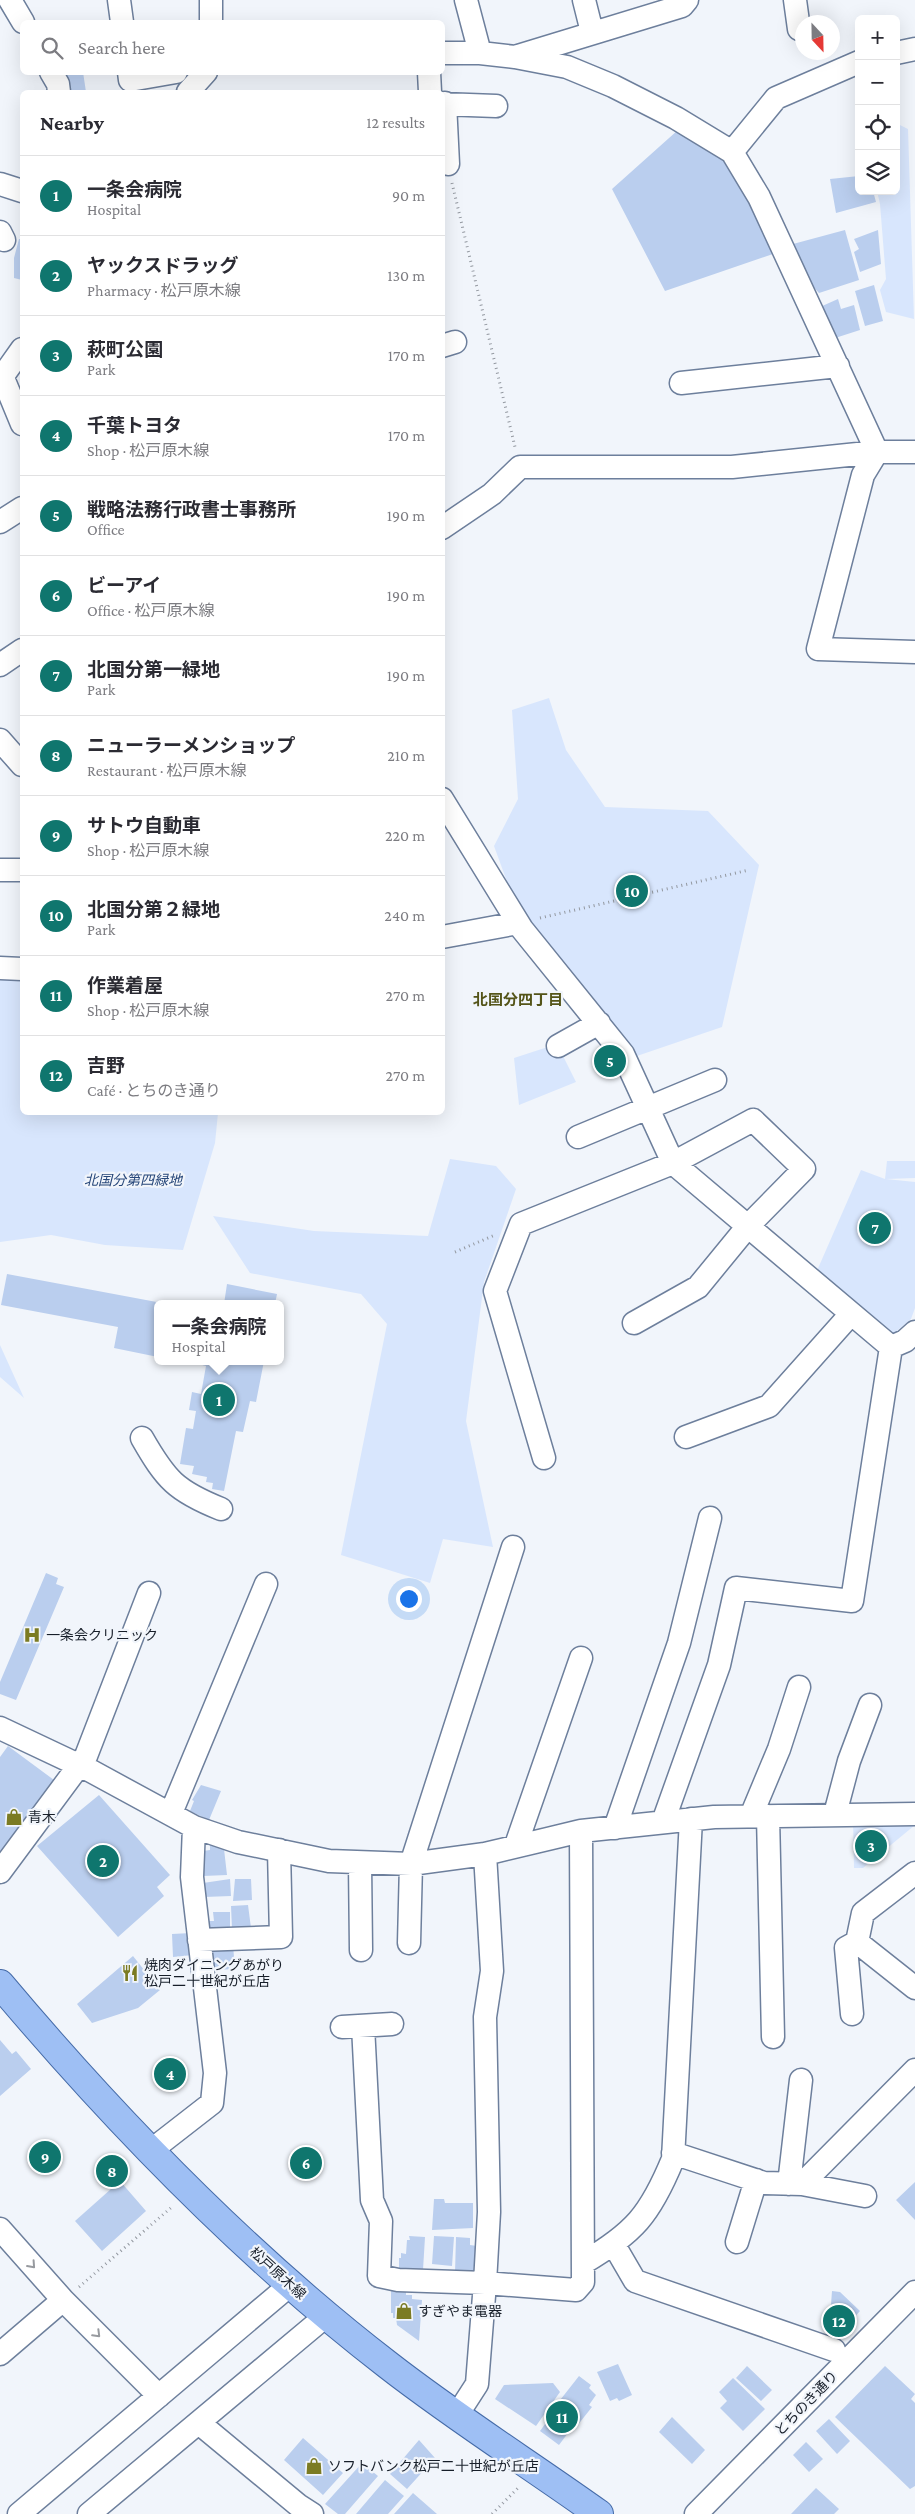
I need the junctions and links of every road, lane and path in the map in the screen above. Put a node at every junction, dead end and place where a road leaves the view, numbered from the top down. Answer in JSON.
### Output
{"nodes":[{"id":1,"x":10,"y":0,"type":"edge"},
{"id":2,"x":119,"y":0,"type":"edge"},
{"id":3,"x":212,"y":0,"type":"edge"},
{"id":4,"x":466,"y":0,"type":"edge"},
{"id":5,"x":584,"y":0,"type":"edge"},
{"id":6,"x":687,"y":0,"type":"edge"},
{"id":7,"x":796,"y":0,"type":"edge"},
{"id":8,"x":798,"y":15,"type":"edge"},
{"id":9,"x":21,"y":20,"type":"edge"},
{"id":10,"x":122,"y":20,"type":"edge"},
{"id":11,"x":211,"y":20,"type":"edge"},
{"id":12,"x":592,"y":32,"type":"junction"},
{"id":13,"x":915,"y":49,"type":"edge"},
{"id":14,"x":900,"y":52,"type":"edge"},
{"id":15,"x":445,"y":53,"type":"edge"},
{"id":16,"x":480,"y":53,"type":"junction"},
{"id":17,"x":515,"y":57,"type":"junction"},
{"id":18,"x":855,"y":64,"type":"edge"},
{"id":19,"x":53,"y":75,"type":"edge"},
{"id":20,"x":129,"y":75,"type":"edge"},
{"id":21,"x":159,"y":75,"type":"edge"},
{"id":22,"x":203,"y":75,"type":"edge"},
{"id":23,"x":431,"y":75,"type":"edge"},
{"id":24,"x":59,"y":90,"type":"edge"},
{"id":25,"x":190,"y":90,"type":"edge"},
{"id":26,"x":436,"y":90,"type":"edge"},
{"id":27,"x":445,"y":101,"type":"edge"},
{"id":28,"x":496,"y":106,"type":"dead end"},
{"id":29,"x":445,"y":143,"type":"edge"},
{"id":30,"x":732,"y":152,"type":"junction"},
{"id":31,"x":448,"y":164,"type":"joint"},
{"id":32,"x":0,"y":184,"type":"edge"},
{"id":33,"x":20,"y":190,"type":"edge"},
{"id":34,"x":20,"y":352,"type":"edge"},
{"id":35,"x":838,"y":366,"type":"junction"},
{"id":36,"x":1,"y":379,"type":"edge"},
{"id":37,"x":681,"y":383,"type":"dead end"},
{"id":38,"x":20,"y":420,"type":"edge"},
{"id":39,"x":878,"y":452,"type":"junction"},
{"id":40,"x":915,"y":452,"type":"edge"},
{"id":41,"x":520,"y":467,"type":"junction"},
{"id":42,"x":20,"y":509,"type":"edge"},
{"id":43,"x":0,"y":522,"type":"edge"},
{"id":44,"x":445,"y":526,"type":"edge"},
{"id":45,"x":20,"y":651,"type":"edge"},
{"id":46,"x":915,"y":652,"type":"edge"},
{"id":47,"x":0,"y":665,"type":"edge"},
{"id":48,"x":0,"y":740,"type":"edge"},
{"id":49,"x":20,"y":763,"type":"edge"},
{"id":50,"x":445,"y":804,"type":"edge"},
{"id":51,"x":0,"y":870,"type":"edge"},
{"id":52,"x":20,"y":870,"type":"edge"},
{"id":53,"x":749,"y":870,"type":"dead end"},
{"id":54,"x":518,"y":923,"type":"junction"},
{"id":55,"x":445,"y":936,"type":"edge"},
{"id":56,"x":0,"y":968,"type":"edge"},
{"id":57,"x":20,"y":969,"type":"edge"},
{"id":58,"x":598,"y":1023,"type":"junction"},
{"id":59,"x":558,"y":1046,"type":"dead end"},
{"id":60,"x":715,"y":1080,"type":"dead end"},
{"id":61,"x":648,"y":1106,"type":"junction"},
{"id":62,"x":578,"y":1137,"type":"dead end"},
{"id":63,"x":673,"y":1163,"type":"junction"},
{"id":64,"x":521,"y":1224,"type":"junction"},
{"id":65,"x":748,"y":1226,"type":"junction"},
{"id":66,"x":455,"y":1252,"type":"dead end"},
{"id":67,"x":850,"y":1315,"type":"junction"},
{"id":68,"x":634,"y":1322,"type":"dead end"},
{"id":69,"x":915,"y":1332,"type":"edge"},
{"id":70,"x":891,"y":1347,"type":"junction"},
{"id":71,"x":686,"y":1437,"type":"dead end"},
{"id":72,"x":142,"y":1438,"type":"dead end"},
{"id":73,"x":544,"y":1458,"type":"dead end"},
{"id":74,"x":221,"y":1509,"type":"dead end"},
{"id":75,"x":710,"y":1518,"type":"dead end"},
{"id":76,"x":514,"y":1547,"type":"dead end"},
{"id":77,"x":266,"y":1584,"type":"dead end"},
{"id":78,"x":149,"y":1593,"type":"dead end"},
{"id":79,"x":581,"y":1658,"type":"dead end"},
{"id":80,"x":799,"y":1687,"type":"dead end"},
{"id":81,"x":870,"y":1705,"type":"dead end"},
{"id":82,"x":0,"y":1728,"type":"edge"},
{"id":83,"x":79,"y":1765,"type":"junction"},
{"id":84,"x":171,"y":1813,"type":"junction"},
{"id":85,"x":835,"y":1814,"type":"junction"},
{"id":86,"x":915,"y":1814,"type":"edge"},
{"id":87,"x":760,"y":1816,"type":"junction"},
{"id":88,"x":691,"y":1819,"type":"junction"},
{"id":89,"x":663,"y":1822,"type":"junction"},
{"id":90,"x":194,"y":1826,"type":"junction"},
{"id":91,"x":615,"y":1828,"type":"junction"},
{"id":92,"x":581,"y":1831,"type":"junction"},
{"id":93,"x":516,"y":1845,"type":"junction"},
{"id":94,"x":279,"y":1850,"type":"junction"},
{"id":95,"x":485,"y":1854,"type":"junction"},
{"id":96,"x":360,"y":1863,"type":"junction"},
{"id":97,"x":411,"y":1864,"type":"junction"},
{"id":98,"x":0,"y":1872,"type":"edge"},
{"id":99,"x":915,"y":1872,"type":"edge"},
{"id":100,"x":199,"y":1940,"type":"junction"},
{"id":101,"x":857,"y":1942,"type":"junction"},
{"id":102,"x":409,"y":1943,"type":"dead end"},
{"id":103,"x":361,"y":1950,"type":"dead end"},
{"id":104,"x":0,"y":1984,"type":"edge"},
{"id":105,"x":915,"y":1988,"type":"edge"},
{"id":106,"x":852,"y":2014,"type":"dead end"},
{"id":107,"x":392,"y":2024,"type":"dead end"},
{"id":108,"x":773,"y":2037,"type":"dead end"},
{"id":109,"x":915,"y":2070,"type":"edge"},
{"id":110,"x":801,"y":2080,"type":"dead end"},
{"id":111,"x":149,"y":2152,"type":"junction"},
{"id":112,"x":673,"y":2153,"type":"junction"},
{"id":113,"x":756,"y":2180,"type":"junction"},
{"id":114,"x":795,"y":2184,"type":"junction"},
{"id":115,"x":865,"y":2196,"type":"dead end"},
{"id":116,"x":173,"y":2205,"type":"dead end"},
{"id":117,"x":0,"y":2229,"type":"edge"},
{"id":118,"x":737,"y":2242,"type":"dead end"},
{"id":119,"x":614,"y":2245,"type":"junction"},
{"id":120,"x":582,"y":2263,"type":"junction"},
{"id":121,"x":485,"y":2283,"type":"junction"},
{"id":122,"x":290,"y":2285,"type":"junction"},
{"id":123,"x":915,"y":2292,"type":"edge"},
{"id":124,"x":63,"y":2300,"type":"junction"},
{"id":125,"x":326,"y":2316,"type":"junction"},
{"id":126,"x":834,"y":2350,"type":"dead end"},
{"id":127,"x":0,"y":2354,"type":"edge"},
{"id":128,"x":159,"y":2396,"type":"junction"},
{"id":129,"x":457,"y":2415,"type":"junction"},
{"id":130,"x":199,"y":2423,"type":"junction"},
{"id":131,"x":521,"y":2485,"type":"dead end"},
{"id":132,"x":300,"y":2511,"type":"edge"},
{"id":133,"x":19,"y":2514,"type":"edge"},
{"id":134,"x":89,"y":2514,"type":"edge"},
{"id":135,"x":492,"y":2514,"type":"edge"},
{"id":136,"x":599,"y":2514,"type":"edge"},
{"id":137,"x":696,"y":2514,"type":"edge"}],
"edges":[{"from":1,"to":9,"type":"street"},
{"from":2,"to":10,"type":"street"},
{"from":3,"to":11,"type":"street"},
{"from":4,"to":16,"type":"street"},
{"from":5,"to":12,"type":"street"},
{"from":6,"to":12,"type":"street"},
{"from":7,"to":8,"type":"street"},
{"from":12,"to":17,"type":"street"},
{"from":13,"to":14,"type":"street"},
{"from":15,"to":16,"type":"street"},
{"from":16,"to":17,"type":"street"},
{"from":17,"to":30,"type":"street"},
{"from":18,"to":30,"type":"street"},
{"from":19,"to":24,"type":"street"},
{"from":20,"to":21,"type":"street"},
{"from":22,"to":25,"type":"street"},
{"from":23,"to":26,"type":"street"},
{"from":27,"to":28,"type":"street"},
{"from":29,"to":31,"type":"street"},
{"from":30,"to":35,"type":"street"},
{"from":31,"to":41,"type":"path"},
{"from":32,"to":33,"type":"street"},
{"from":34,"to":36,"type":"street"},
{"from":35,"to":37,"type":"street"},
{"from":35,"to":39,"type":"street"},
{"from":36,"to":38,"type":"street"},
{"from":39,"to":40,"type":"street"},
{"from":39,"to":41,"type":"street"},
{"from":39,"to":46,"type":"street"},
{"from":41,"to":44,"type":"street"},
{"from":42,"to":43,"type":"street"},
{"from":45,"to":47,"type":"street"},
{"from":48,"to":49,"type":"street"},
{"from":50,"to":54,"type":"street"},
{"from":51,"to":52,"type":"street"},
{"from":53,"to":54,"type":"path"},
{"from":54,"to":55,"type":"street"},
{"from":54,"to":58,"type":"street"},
{"from":56,"to":57,"type":"street"},
{"from":58,"to":59,"type":"street"},
{"from":58,"to":61,"type":"street"},
{"from":60,"to":61,"type":"street"},
{"from":61,"to":62,"type":"street"},
{"from":61,"to":63,"type":"street"},
{"from":63,"to":64,"type":"street"},
{"from":63,"to":65,"type":"street"},
{"from":63,"to":65,"type":"street"},
{"from":64,"to":66,"type":"path"},
{"from":64,"to":73,"type":"street"},
{"from":65,"to":67,"type":"street"},
{"from":65,"to":68,"type":"street"},
{"from":67,"to":70,"type":"street"},
{"from":67,"to":71,"type":"street"},
{"from":69,"to":70,"type":"street"},
{"from":70,"to":89,"type":"street"},
{"from":72,"to":74,"type":"street"},
{"from":75,"to":91,"type":"street"},
{"from":76,"to":97,"type":"street"},
{"from":77,"to":84,"type":"street"},
{"from":78,"to":83,"type":"street"},
{"from":79,"to":93,"type":"street"},
{"from":80,"to":87,"type":"street"},
{"from":81,"to":85,"type":"street"},
{"from":82,"to":83,"type":"street"},
{"from":83,"to":84,"type":"street"},
{"from":83,"to":98,"type":"street"},
{"from":84,"to":90,"type":"street"},
{"from":85,"to":86,"type":"street"},
{"from":85,"to":87,"type":"street"},
{"from":87,"to":88,"type":"street"},
{"from":87,"to":108,"type":"street"},
{"from":88,"to":89,"type":"street"},
{"from":88,"to":112,"type":"street"},
{"from":89,"to":91,"type":"street"},
{"from":90,"to":94,"type":"street"},
{"from":90,"to":100,"type":"street"},
{"from":91,"to":92,"type":"street"},
{"from":92,"to":93,"type":"street"},
{"from":92,"to":120,"type":"street"},
{"from":93,"to":95,"type":"street"},
{"from":94,"to":96,"type":"street"},
{"from":94,"to":100,"type":"street"},
{"from":95,"to":97,"type":"street"},
{"from":95,"to":121,"type":"street"},
{"from":96,"to":97,"type":"street"},
{"from":96,"to":103,"type":"street"},
{"from":97,"to":102,"type":"street"},
{"from":99,"to":101,"type":"street"},
{"from":100,"to":111,"type":"street"},
{"from":101,"to":105,"type":"street"},
{"from":101,"to":106,"type":"street"},
{"from":104,"to":111,"type":"main road","name":"松戸原木線"},
{"from":107,"to":121,"type":"street"},
{"from":109,"to":114,"type":"street"},
{"from":110,"to":114,"type":"street"},
{"from":111,"to":122,"type":"main road","name":"松戸原木線"},
{"from":112,"to":113,"type":"street"},
{"from":112,"to":119,"type":"street"},
{"from":113,"to":114,"type":"street"},
{"from":113,"to":118,"type":"street"},
{"from":114,"to":115,"type":"street"},
{"from":116,"to":124,"type":"path"},
{"from":117,"to":124,"type":"street","one_way":true},
{"from":119,"to":120,"type":"street"},
{"from":119,"to":126,"type":"street"},
{"from":120,"to":121,"type":"street"},
{"from":121,"to":129,"type":"street"},
{"from":122,"to":125,"type":"main road","name":"松戸原木線"},
{"from":122,"to":128,"type":"street"},
{"from":123,"to":137,"type":"street","name":"とちのき通り"},
{"from":124,"to":127,"type":"street"},
{"from":124,"to":128,"type":"street","one_way":true},
{"from":125,"to":129,"type":"main road","name":"松戸原木線"},
{"from":125,"to":130,"type":"street"},
{"from":128,"to":133,"type":"street"},
{"from":129,"to":136,"type":"main road","name":"松戸原木線"},
{"from":130,"to":132,"type":"street"},
{"from":130,"to":134,"type":"street"},
{"from":131,"to":135,"type":"path"}]}
